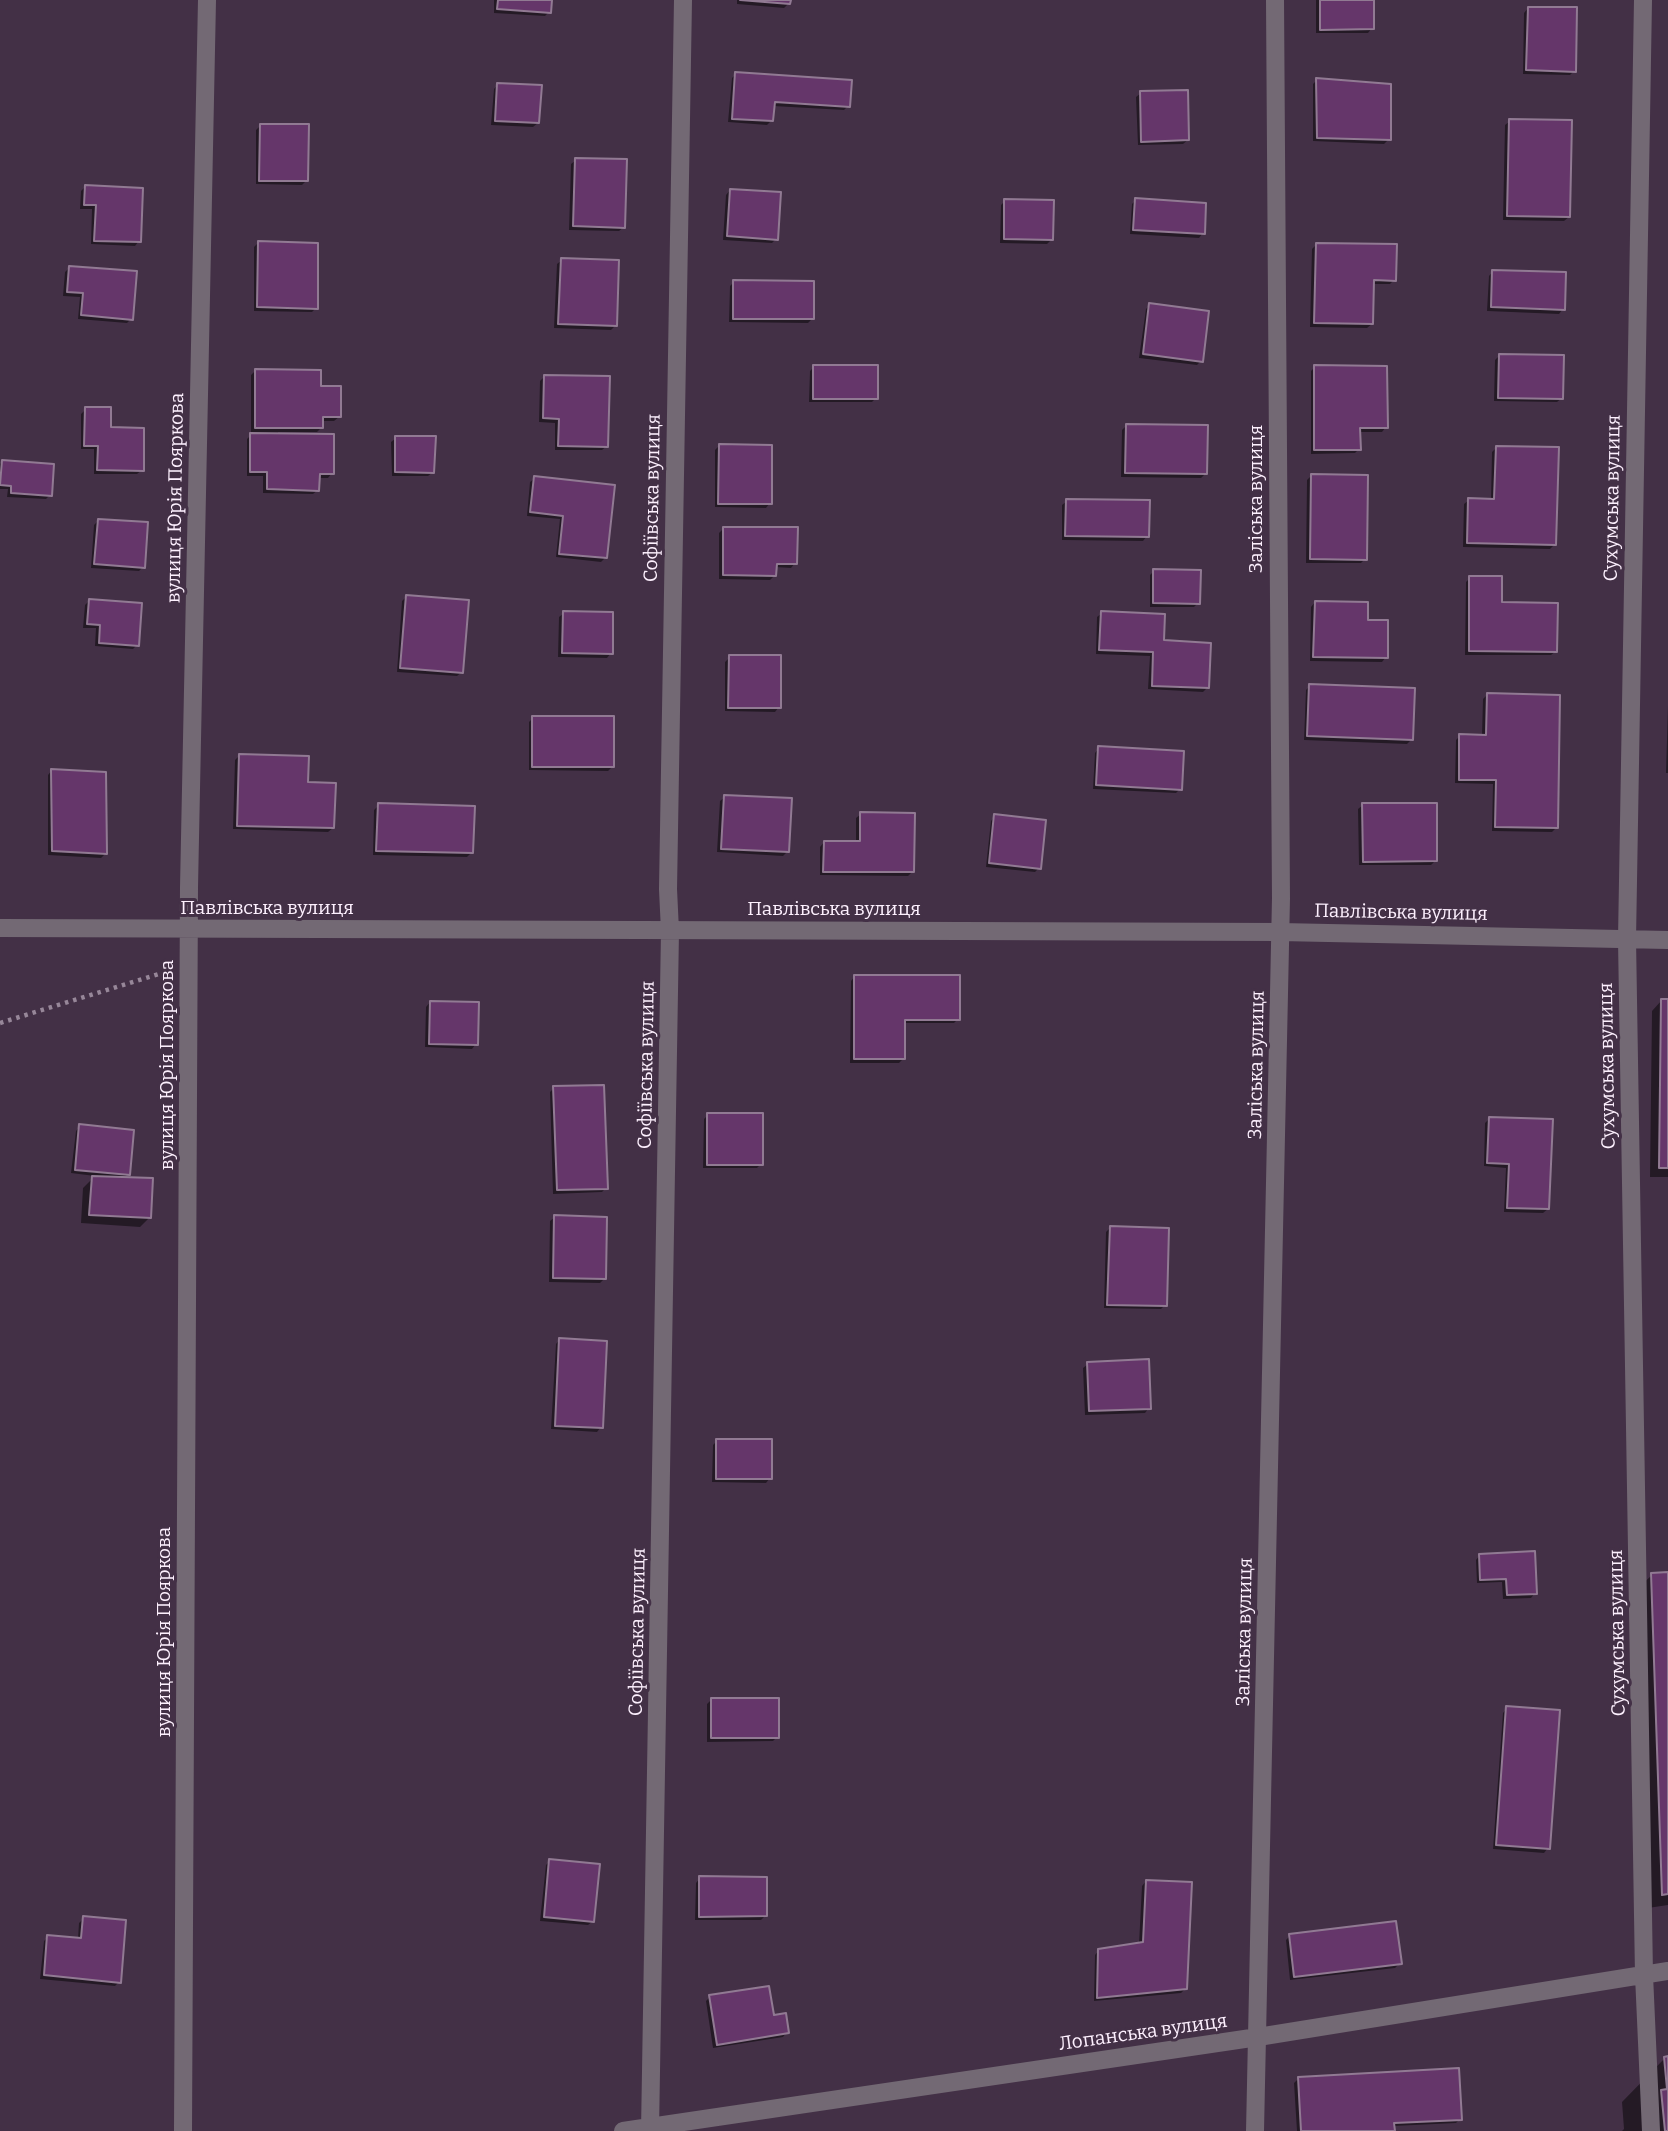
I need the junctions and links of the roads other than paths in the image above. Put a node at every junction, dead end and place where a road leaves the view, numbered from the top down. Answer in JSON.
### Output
{"nodes":[{"id":1,"x":207,"y":0,"type":"edge"},
{"id":2,"x":683,"y":0,"type":"edge"},
{"id":3,"x":1275,"y":0,"type":"edge"},
{"id":4,"x":1643,"y":0,"type":"edge"},
{"id":5,"x":0,"y":928,"type":"edge"},
{"id":6,"x":190,"y":930,"type":"junction"},
{"id":7,"x":670,"y":931,"type":"junction"},
{"id":8,"x":1280,"y":932,"type":"junction"},
{"id":9,"x":1627,"y":939,"type":"junction"},
{"id":10,"x":1668,"y":940,"type":"edge"},
{"id":11,"x":1668,"y":1971,"type":"edge"},
{"id":12,"x":1644,"y":1975,"type":"junction"},
{"id":13,"x":1258,"y":2037,"type":"junction"},
{"id":14,"x":650,"y":2129,"type":"edge"},
{"id":15,"x":184,"y":2131,"type":"edge"},
{"id":16,"x":623,"y":2131,"type":"edge"},
{"id":17,"x":1255,"y":2131,"type":"edge"},
{"id":18,"x":1651,"y":2131,"type":"edge"}],
"edges":[{"from":1,"to":6,"type":"street","name":"вулиця Юрія Пояркова"},
{"from":2,"to":7,"type":"street","name":"Софіївська вулиця"},
{"from":3,"to":8,"type":"street","name":"Заліська вулиця"},
{"from":4,"to":9,"type":"street","name":"Сухумська вулиця"},
{"from":5,"to":6,"type":"street","name":"Павлівська вулиця"},
{"from":6,"to":7,"type":"street","name":"Павлівська вулиця"},
{"from":6,"to":15,"type":"street","name":"вулиця Юрія Пояркова"},
{"from":7,"to":8,"type":"street","name":"Павлівська вулиця"},
{"from":7,"to":14,"type":"street","name":"Софіївська вулиця"},
{"from":8,"to":9,"type":"street","name":"Павлівська вулиця"},
{"from":8,"to":13,"type":"street","name":"Заліська вулиця"},
{"from":9,"to":10,"type":"street","name":"Павлівська вулиця"},
{"from":9,"to":12,"type":"street","name":"Сухумська вулиця"},
{"from":11,"to":12,"type":"street","name":"Лопанська вулиця"},
{"from":12,"to":13,"type":"street","name":"Лопанська вулиця"},
{"from":12,"to":18,"type":"street","name":"Сухумська вулиця"},
{"from":13,"to":14,"type":"street","name":"Лопанська вулиця"},
{"from":13,"to":17,"type":"street","name":"Заліська вулиця"},
{"from":14,"to":16,"type":"street","name":"Лопанська вулиця"}]}
